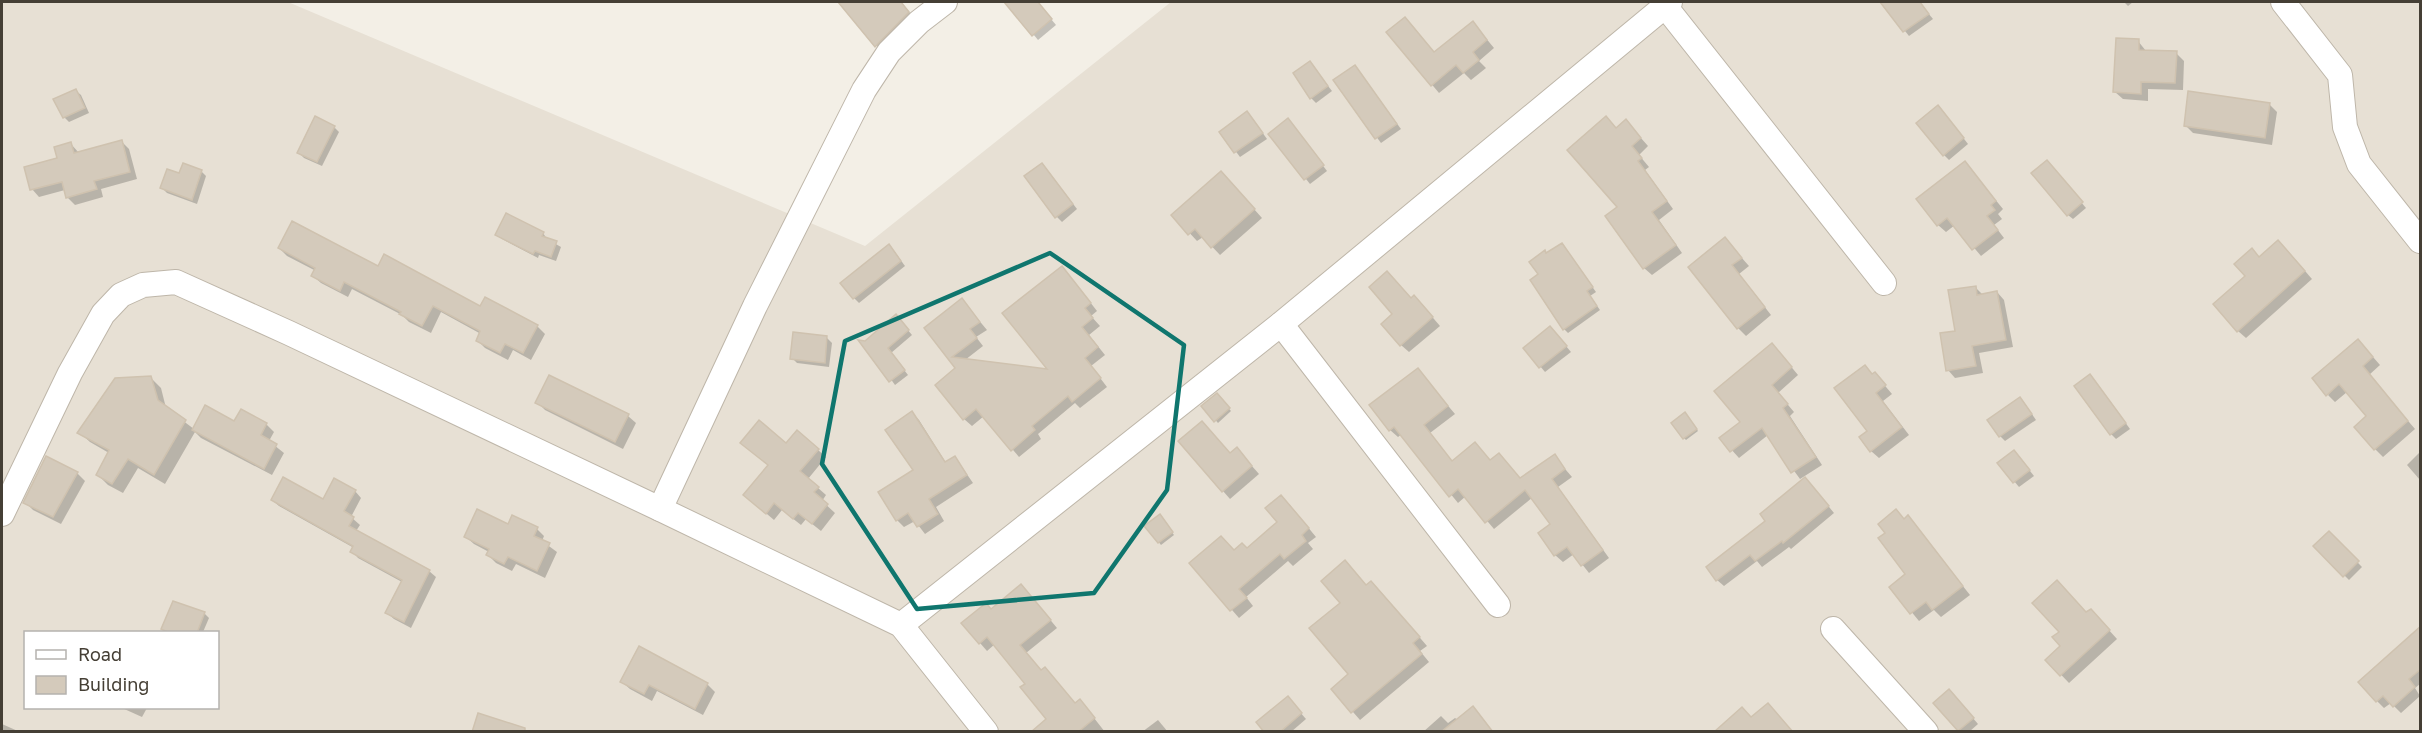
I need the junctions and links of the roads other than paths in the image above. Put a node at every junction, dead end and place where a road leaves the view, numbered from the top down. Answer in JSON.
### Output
{"nodes":[{"id":1,"x":945,"y":2,"type":"edge"},
{"id":2,"x":2283,"y":2,"type":"edge"},
{"id":3,"x":1667,"y":4,"type":"edge"},
{"id":4,"x":2421,"y":241,"type":"edge"},
{"id":5,"x":1884,"y":283,"type":"dead end"},
{"id":6,"x":1281,"y":324,"type":"junction"},
{"id":7,"x":660,"y":508,"type":"junction"},
{"id":8,"x":2,"y":514,"type":"edge"},
{"id":9,"x":1498,"y":605,"type":"dead end"},
{"id":10,"x":901,"y":625,"type":"junction"},
{"id":11,"x":1833,"y":629,"type":"dead end"},
{"id":12,"x":986,"y":732,"type":"edge"},
{"id":13,"x":1926,"y":732,"type":"edge"}],
"edges":[{"from":1,"to":7,"type":"street"},
{"from":2,"to":4,"type":"street"},
{"from":3,"to":5,"type":"street"},
{"from":3,"to":6,"type":"street"},
{"from":6,"to":9,"type":"street"},
{"from":6,"to":10,"type":"street"},
{"from":7,"to":8,"type":"street"},
{"from":7,"to":10,"type":"street"},
{"from":10,"to":12,"type":"street"},
{"from":11,"to":13,"type":"street"}]}
